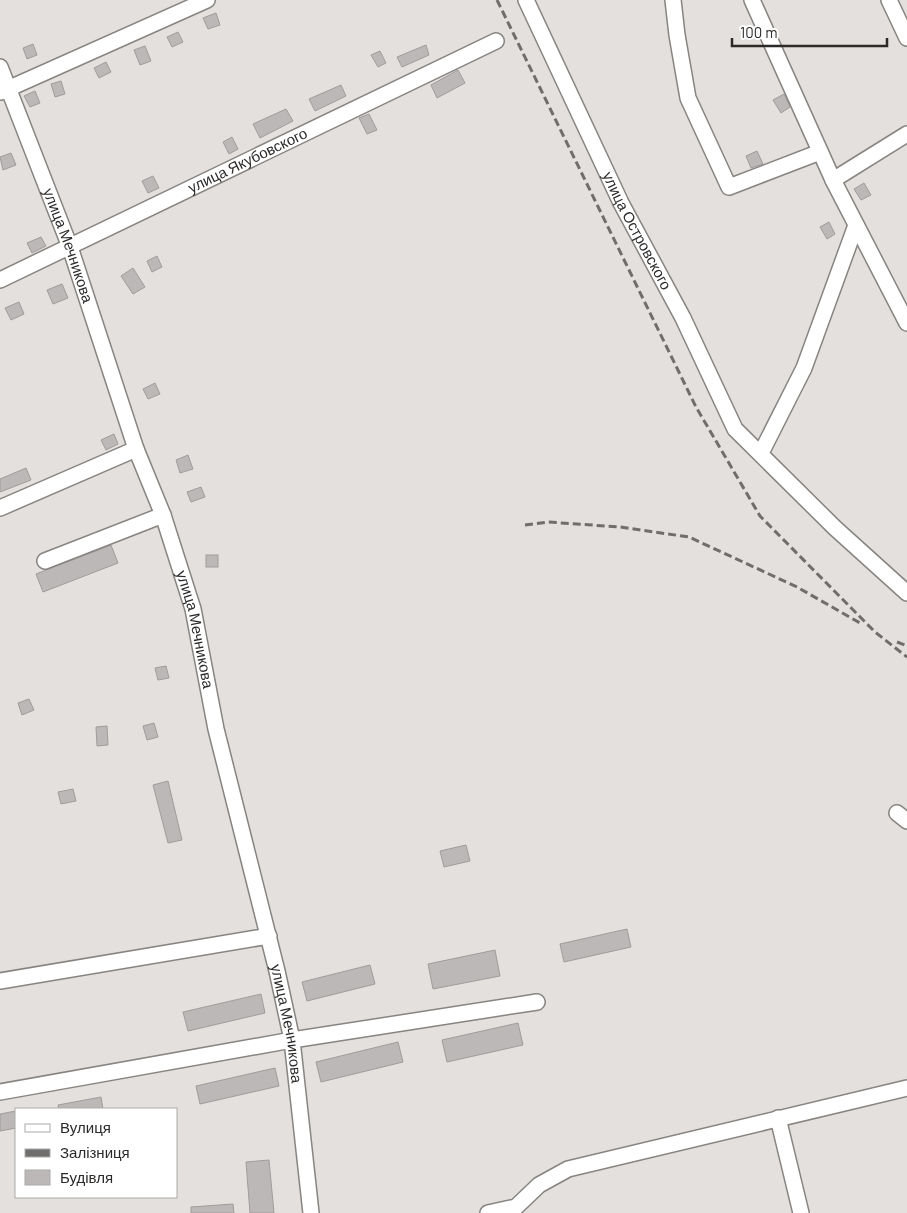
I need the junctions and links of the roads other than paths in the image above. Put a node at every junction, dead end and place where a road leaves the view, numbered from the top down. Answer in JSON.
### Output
{"nodes":[{"id":1,"x":207,"y":0,"type":"edge"},
{"id":2,"x":526,"y":0,"type":"edge"},
{"id":3,"x":673,"y":0,"type":"edge"},
{"id":4,"x":752,"y":0,"type":"edge"},
{"id":5,"x":889,"y":0,"type":"edge"},
{"id":6,"x":907,"y":38,"type":"edge"},
{"id":7,"x":496,"y":41,"type":"dead end"},
{"id":8,"x":0,"y":67,"type":"edge"},
{"id":9,"x":4,"y":90,"type":"edge"},
{"id":10,"x":907,"y":134,"type":"edge"},
{"id":11,"x":820,"y":152,"type":"junction"},
{"id":12,"x":833,"y":180,"type":"junction"},
{"id":13,"x":856,"y":225,"type":"junction"},
{"id":14,"x":70,"y":247,"type":"junction"},
{"id":15,"x":0,"y":280,"type":"edge"},
{"id":16,"x":907,"y":323,"type":"edge"},
{"id":17,"x":136,"y":449,"type":"junction"},
{"id":18,"x":761,"y":453,"type":"junction"},
{"id":19,"x":0,"y":508,"type":"edge"},
{"id":20,"x":163,"y":515,"type":"junction"},
{"id":21,"x":46,"y":561,"type":"dead end"},
{"id":22,"x":907,"y":593,"type":"edge"},
{"id":23,"x":269,"y":936,"type":"junction"},
{"id":24,"x":0,"y":981,"type":"edge"},
{"id":25,"x":537,"y":1002,"type":"dead end"},
{"id":26,"x":292,"y":1040,"type":"junction"},
{"id":27,"x":907,"y":1088,"type":"edge"},
{"id":28,"x":0,"y":1092,"type":"edge"},
{"id":29,"x":778,"y":1118,"type":"junction"},
{"id":30,"x":311,"y":1213,"type":"edge"},
{"id":31,"x":488,"y":1213,"type":"edge"},
{"id":32,"x":801,"y":1213,"type":"edge"}],
"edges":[{"from":1,"to":9,"type":"street"},
{"from":2,"to":18,"type":"street","name":"улица Островского"},
{"from":3,"to":11,"type":"street"},
{"from":4,"to":11,"type":"street"},
{"from":5,"to":6,"type":"street"},
{"from":7,"to":14,"type":"street","name":"улица Якубовского"},
{"from":8,"to":9,"type":"street","name":"улица Мечникова"},
{"from":9,"to":14,"type":"street","name":"улица Мечникова"},
{"from":10,"to":12,"type":"street"},
{"from":11,"to":12,"type":"street"},
{"from":12,"to":13,"type":"street"},
{"from":13,"to":16,"type":"street"},
{"from":13,"to":18,"type":"street"},
{"from":14,"to":15,"type":"street","name":"улица Якубовского"},
{"from":14,"to":17,"type":"street","name":"улица Мечникова"},
{"from":17,"to":19,"type":"street"},
{"from":17,"to":20,"type":"street","name":"улица Мечникова"},
{"from":18,"to":22,"type":"street","name":"улица Островского"},
{"from":20,"to":21,"type":"street"},
{"from":20,"to":23,"type":"street","name":"улица Мечникова"},
{"from":23,"to":24,"type":"street"},
{"from":23,"to":26,"type":"street","name":"улица Мечникова"},
{"from":25,"to":26,"type":"street"},
{"from":26,"to":28,"type":"street"},
{"from":26,"to":30,"type":"street","name":"улица Мечникова"},
{"from":27,"to":29,"type":"street"},
{"from":29,"to":31,"type":"street"},
{"from":29,"to":32,"type":"street"}]}
